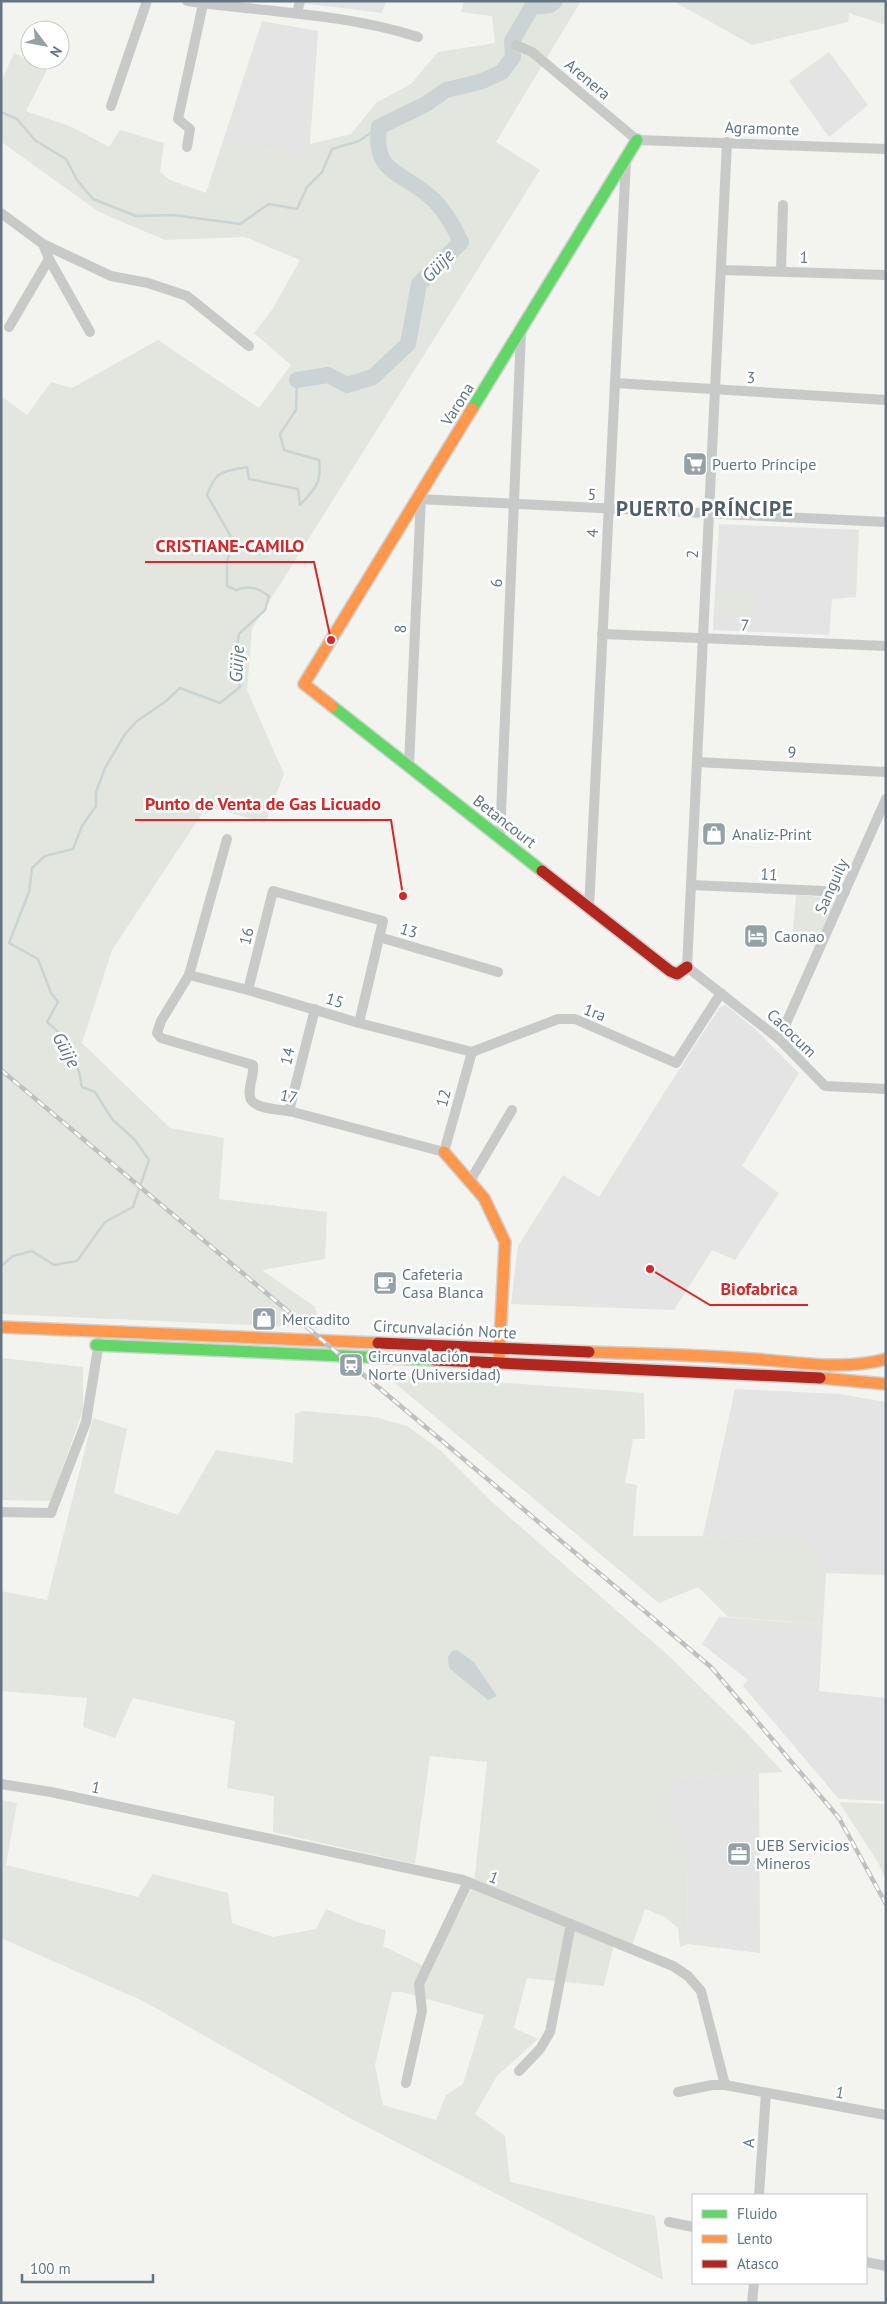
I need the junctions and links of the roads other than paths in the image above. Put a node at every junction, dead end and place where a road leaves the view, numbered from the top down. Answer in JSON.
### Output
{"nodes":[{"id":1,"x":148,"y":1,"type":"edge"},
{"id":2,"x":187,"y":1,"type":"edge"},
{"id":3,"x":300,"y":1,"type":"edge"},
{"id":4,"x":226,"y":3,"type":"edge"},
{"id":5,"x":203,"y":4,"type":"junction"},
{"id":6,"x":297,"y":14,"type":"junction"},
{"id":7,"x":418,"y":37,"type":"dead end"},
{"id":8,"x":516,"y":45,"type":"dead end"},
{"id":9,"x":111,"y":106,"type":"dead end"},
{"id":10,"x":637,"y":140,"type":"junction"},
{"id":11,"x":727,"y":142,"type":"junction"},
{"id":12,"x":187,"y":148,"type":"dead end"},
{"id":13,"x":886,"y":149,"type":"edge"},
{"id":14,"x":626,"y":158,"type":"junction"},
{"id":15,"x":783,"y":205,"type":"dead end"},
{"id":16,"x":1,"y":213,"type":"edge"},
{"id":17,"x":43,"y":244,"type":"junction"},
{"id":18,"x":49,"y":259,"type":"junction"},
{"id":19,"x":721,"y":270,"type":"junction"},
{"id":20,"x":781,"y":271,"type":"junction"},
{"id":21,"x":886,"y":275,"type":"edge"},
{"id":22,"x":9,"y":327,"type":"dead end"},
{"id":23,"x":521,"y":329,"type":"junction"},
{"id":24,"x":90,"y":332,"type":"dead end"},
{"id":25,"x":248,"y":346,"type":"dead end"},
{"id":26,"x":615,"y":383,"type":"junction"},
{"id":27,"x":715,"y":390,"type":"junction"},
{"id":28,"x":886,"y":400,"type":"edge"},
{"id":29,"x":420,"y":497,"type":"junction"},
{"id":30,"x":514,"y":506,"type":"junction"},
{"id":31,"x":609,"y":510,"type":"junction"},
{"id":32,"x":709,"y":514,"type":"junction"},
{"id":33,"x":886,"y":522,"type":"edge"},
{"id":34,"x":602,"y":634,"type":"junction"},
{"id":35,"x":703,"y":639,"type":"junction"},
{"id":36,"x":886,"y":646,"type":"edge"},
{"id":37,"x":304,"y":684,"type":"joint"},
{"id":38,"x":698,"y":762,"type":"junction"},
{"id":39,"x":409,"y":766,"type":"junction"},
{"id":40,"x":886,"y":772,"type":"edge"},
{"id":41,"x":886,"y":799,"type":"edge"},
{"id":42,"x":500,"y":838,"type":"junction"},
{"id":43,"x":227,"y":839,"type":"dead end"},
{"id":44,"x":692,"y":885,"type":"junction"},
{"id":45,"x":273,"y":891,"type":"joint"},
{"id":46,"x":845,"y":892,"type":"junction"},
{"id":47,"x":589,"y":908,"type":"junction"},
{"id":48,"x":379,"y":936,"type":"junction"},
{"id":49,"x":688,"y":967,"type":"junction"},
{"id":50,"x":498,"y":972,"type":"dead end"},
{"id":51,"x":189,"y":976,"type":"junction"},
{"id":52,"x":248,"y":990,"type":"junction"},
{"id":53,"x":721,"y":993,"type":"junction"},
{"id":54,"x":315,"y":1009,"type":"junction"},
{"id":55,"x":359,"y":1023,"type":"junction"},
{"id":56,"x":779,"y":1039,"type":"junction"},
{"id":57,"x":472,"y":1052,"type":"junction"},
{"id":58,"x":886,"y":1089,"type":"edge"},
{"id":59,"x":512,"y":1110,"type":"dead end"},
{"id":60,"x":289,"y":1111,"type":"junction"},
{"id":61,"x":444,"y":1152,"type":"junction"},
{"id":62,"x":470,"y":1181,"type":"junction"},
{"id":63,"x":1,"y":1327,"type":"edge"},
{"id":64,"x":100,"y":1331,"type":"junction"},
{"id":65,"x":94,"y":1345,"type":"junction"},
{"id":66,"x":500,"y":1348,"type":"junction"},
{"id":67,"x":886,"y":1359,"type":"edge"},
{"id":68,"x":499,"y":1363,"type":"junction"},
{"id":69,"x":886,"y":1384,"type":"edge"},
{"id":70,"x":1,"y":1512,"type":"edge"},
{"id":71,"x":1,"y":1784,"type":"edge"},
{"id":72,"x":468,"y":1882,"type":"junction"},
{"id":73,"x":571,"y":1924,"type":"junction"},
{"id":74,"x":519,"y":2071,"type":"dead end"},
{"id":75,"x":406,"y":2083,"type":"dead end"},
{"id":76,"x":725,"y":2086,"type":"junction"},
{"id":77,"x":678,"y":2092,"type":"dead end"},
{"id":78,"x":766,"y":2093,"type":"junction"},
{"id":79,"x":886,"y":2115,"type":"edge"},
{"id":80,"x":759,"y":2194,"type":"edge"},
{"id":81,"x":669,"y":2222,"type":"dead end"},
{"id":82,"x":692,"y":2227,"type":"edge"},
{"id":83,"x":867,"y":2262,"type":"edge"},
{"id":84,"x":886,"y":2266,"type":"edge"},
{"id":85,"x":754,"y":2284,"type":"edge"},
{"id":86,"x":752,"y":2303,"type":"edge"}],
"edges":[{"from":1,"to":9,"type":"street"},
{"from":2,"to":5,"type":"street"},
{"from":3,"to":6,"type":"street"},
{"from":4,"to":5,"type":"street"},
{"from":4,"to":6,"type":"street"},
{"from":5,"to":12,"type":"street"},
{"from":6,"to":7,"type":"street"},
{"from":8,"to":10,"type":"street","name":"Arenera"},
{"from":10,"to":11,"type":"street","name":"Agramonte"},
{"from":10,"to":14,"type":"main road","name":"Varona"},
{"from":11,"to":13,"type":"street","name":"Agramonte"},
{"from":11,"to":19,"type":"street","name":"2"},
{"from":14,"to":23,"type":"main road","name":"Varona"},
{"from":14,"to":26,"type":"street","name":"4"},
{"from":15,"to":20,"type":"street"},
{"from":16,"to":17,"type":"street"},
{"from":17,"to":18,"type":"street"},
{"from":17,"to":25,"type":"street"},
{"from":18,"to":22,"type":"street"},
{"from":18,"to":24,"type":"street"},
{"from":19,"to":20,"type":"street","name":"1"},
{"from":19,"to":27,"type":"street","name":"2"},
{"from":20,"to":21,"type":"street","name":"1"},
{"from":23,"to":29,"type":"main road","name":"Varona"},
{"from":23,"to":30,"type":"street","name":"6"},
{"from":26,"to":27,"type":"street","name":"3"},
{"from":26,"to":31,"type":"street","name":"4"},
{"from":27,"to":28,"type":"street","name":"3"},
{"from":27,"to":32,"type":"street","name":"2"},
{"from":29,"to":30,"type":"street","name":"5"},
{"from":29,"to":37,"type":"main road","name":"Varona"},
{"from":29,"to":39,"type":"street","name":"8"},
{"from":30,"to":31,"type":"street","name":"5"},
{"from":30,"to":42,"type":"street","name":"6"},
{"from":31,"to":32,"type":"street","name":"5"},
{"from":31,"to":34,"type":"street","name":"4"},
{"from":32,"to":33,"type":"street","name":"5"},
{"from":32,"to":35,"type":"street","name":"2"},
{"from":34,"to":35,"type":"street","name":"7"},
{"from":34,"to":47,"type":"street","name":"4"},
{"from":35,"to":36,"type":"street","name":"7"},
{"from":35,"to":38,"type":"street","name":"2"},
{"from":37,"to":39,"type":"main road","name":"Betancourt"},
{"from":38,"to":40,"type":"street","name":"9"},
{"from":38,"to":44,"type":"street","name":"2"},
{"from":39,"to":42,"type":"main road","name":"Betancourt"},
{"from":41,"to":46,"type":"street","name":"Sanguily"},
{"from":42,"to":47,"type":"main road","name":"Betancourt"},
{"from":43,"to":51,"type":"street"},
{"from":44,"to":46,"type":"street","name":"11"},
{"from":44,"to":49,"type":"street","name":"2"},
{"from":45,"to":48,"type":"street","name":"13"},
{"from":45,"to":52,"type":"street","name":"16"},
{"from":46,"to":56,"type":"street","name":"Sanguily"},
{"from":47,"to":49,"type":"main road","name":"Betancourt"},
{"from":48,"to":50,"type":"street","name":"13"},
{"from":48,"to":55,"type":"street"},
{"from":49,"to":53,"type":"street","name":"Cacocum"},
{"from":51,"to":52,"type":"street","name":"15"},
{"from":51,"to":60,"type":"street","name":"17"},
{"from":52,"to":54,"type":"street","name":"15"},
{"from":53,"to":56,"type":"street","name":"Cacocum"},
{"from":53,"to":57,"type":"street","name":"1ra"},
{"from":54,"to":55,"type":"street","name":"15"},
{"from":54,"to":60,"type":"street","name":"14"},
{"from":55,"to":57,"type":"street","name":"15"},
{"from":56,"to":58,"type":"street","name":"Cacocum"},
{"from":57,"to":61,"type":"street","name":"12"},
{"from":59,"to":62,"type":"street"},
{"from":60,"to":61,"type":"street","name":"17"},
{"from":61,"to":62,"type":"main road"},
{"from":62,"to":66,"type":"main road"},
{"from":63,"to":64,"type":"main road","name":"Circunvalación Norte"},
{"from":64,"to":65,"type":"street"},
{"from":64,"to":66,"type":"main road","name":"Circunvalación Norte"},
{"from":65,"to":68,"type":"main road","name":"Circunvalación Norte"},
{"from":65,"to":70,"type":"street"},
{"from":66,"to":67,"type":"main road","name":"Circunvalación Norte"},
{"from":66,"to":68,"type":"main road"},
{"from":68,"to":69,"type":"main road","name":"Circunvalación Norte"},
{"from":71,"to":72,"type":"street","name":"1"},
{"from":72,"to":73,"type":"street","name":"1"},
{"from":72,"to":75,"type":"street"},
{"from":73,"to":74,"type":"street"},
{"from":73,"to":76,"type":"street","name":"1"},
{"from":76,"to":77,"type":"street"},
{"from":76,"to":78,"type":"street","name":"1"},
{"from":78,"to":79,"type":"street","name":"1"},
{"from":78,"to":80,"type":"street","name":"A"},
{"from":81,"to":82,"type":"street"},
{"from":83,"to":84,"type":"street"},
{"from":85,"to":86,"type":"street"}]}
